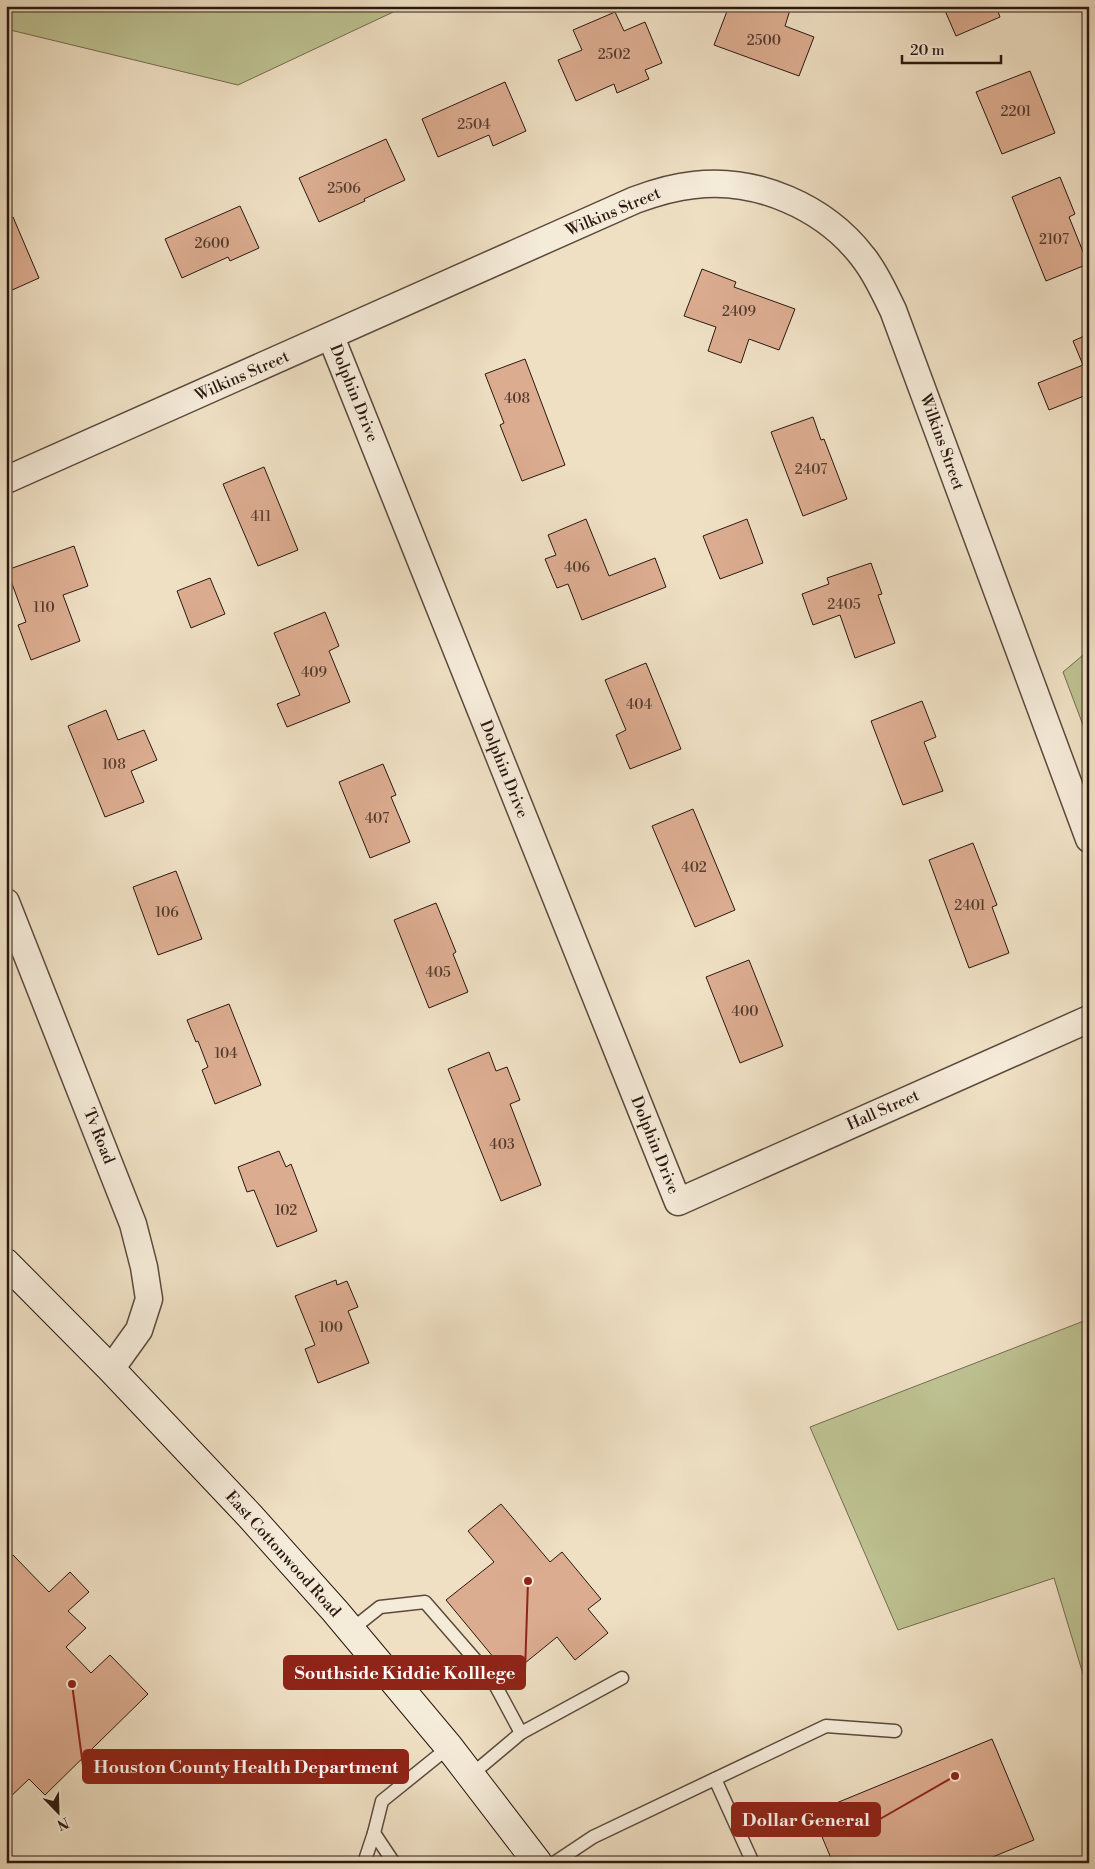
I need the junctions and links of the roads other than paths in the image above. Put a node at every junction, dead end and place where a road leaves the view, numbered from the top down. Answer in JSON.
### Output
{"nodes":[{"id":1,"x":331,"y":336,"type":"junction"},
{"id":2,"x":6,"y":480,"type":"edge"},
{"id":3,"x":1089,"y":839,"type":"edge"},
{"id":4,"x":6,"y":902,"type":"edge"},
{"id":5,"x":1089,"y":1019,"type":"edge"},
{"id":6,"x":678,"y":1202,"type":"joint"},
{"id":7,"x":6,"y":1263,"type":"edge"},
{"id":8,"x":111,"y":1369,"type":"junction"},
{"id":9,"x":352,"y":1630,"type":"junction"},
{"id":10,"x":622,"y":1678,"type":"dead end"},
{"id":11,"x":896,"y":1731,"type":"dead end"},
{"id":12,"x":521,"y":1733,"type":"junction"},
{"id":13,"x":449,"y":1747,"type":"junction"},
{"id":14,"x":471,"y":1775,"type":"junction"},
{"id":15,"x":715,"y":1779,"type":"junction"},
{"id":16,"x":374,"y":1833,"type":"junction"},
{"id":17,"x":364,"y":1863,"type":"edge"},
{"id":18,"x":394,"y":1863,"type":"edge"},
{"id":19,"x":538,"y":1863,"type":"edge"},
{"id":20,"x":554,"y":1863,"type":"edge"},
{"id":21,"x":753,"y":1863,"type":"edge"}],
"edges":[{"from":1,"to":2,"type":"street","name":"Wilkins Street"},
{"from":1,"to":3,"type":"street","name":"Wilkins Street"},
{"from":1,"to":6,"type":"street","name":"Dolphin Drive"},
{"from":4,"to":8,"type":"street","name":"Tv Road"},
{"from":5,"to":6,"type":"street","name":"Hall Street"},
{"from":7,"to":8,"type":"main road","name":"East Cottonwood Road"},
{"from":8,"to":9,"type":"main road","name":"East Cottonwood Road"},
{"from":9,"to":12,"type":"lane"},
{"from":9,"to":13,"type":"main road","name":"East Cottonwood Road"},
{"from":10,"to":12,"type":"lane"},
{"from":11,"to":15,"type":"lane"},
{"from":12,"to":14,"type":"lane"},
{"from":13,"to":14,"type":"main road","name":"East Cottonwood Road"},
{"from":13,"to":16,"type":"lane"},
{"from":14,"to":19,"type":"main road","name":"East Cottonwood Road"},
{"from":15,"to":20,"type":"lane"},
{"from":15,"to":21,"type":"lane"},
{"from":16,"to":17,"type":"lane"},
{"from":16,"to":18,"type":"lane"}]}
